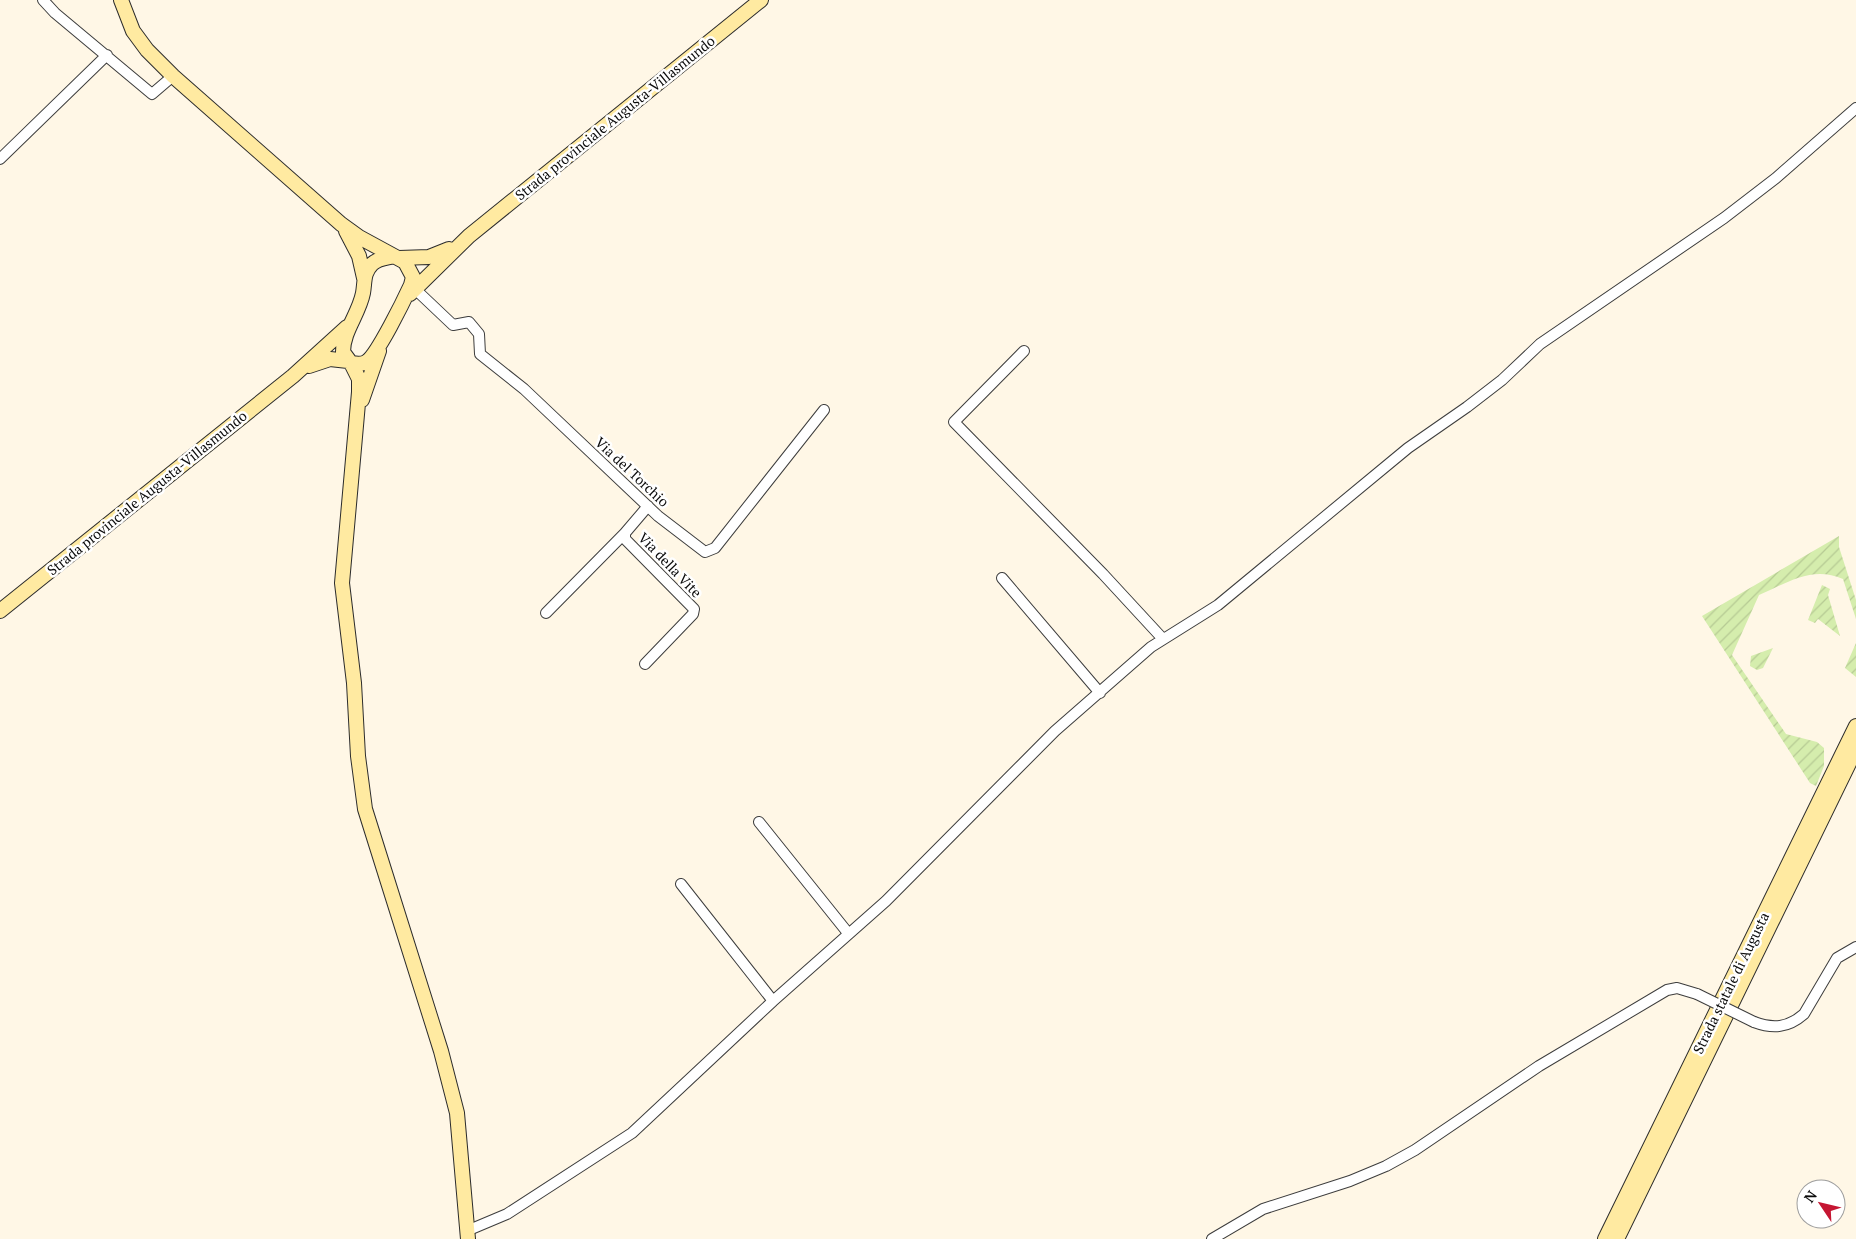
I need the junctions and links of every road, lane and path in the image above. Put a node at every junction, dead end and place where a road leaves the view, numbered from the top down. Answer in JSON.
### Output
{"nodes":[{"id":1,"x":43,"y":0,"type":"edge"},
{"id":2,"x":121,"y":0,"type":"edge"},
{"id":3,"x":762,"y":0,"type":"edge"},
{"id":4,"x":107,"y":55,"type":"junction"},
{"id":5,"x":173,"y":76,"type":"junction"},
{"id":6,"x":1856,"y":108,"type":"edge"},
{"id":7,"x":0,"y":159,"type":"edge"},
{"id":8,"x":341,"y":224,"type":"junction"},
{"id":9,"x":469,"y":236,"type":"junction"},
{"id":10,"x":397,"y":257,"type":"junction"},
{"id":11,"x":364,"y":278,"type":"junction"},
{"id":12,"x":415,"y":289,"type":"junction"},
{"id":13,"x":404,"y":300,"type":"junction"},
{"id":14,"x":353,"y":321,"type":"junction"},
{"id":15,"x":381,"y":342,"type":"junction"},
{"id":16,"x":1024,"y":351,"type":"dead end"},
{"id":17,"x":350,"y":362,"type":"junction"},
{"id":18,"x":293,"y":376,"type":"junction"},
{"id":19,"x":824,"y":410,"type":"dead end"},
{"id":20,"x":356,"y":414,"type":"junction"},
{"id":21,"x":648,"y":506,"type":"junction"},
{"id":22,"x":625,"y":533,"type":"junction"},
{"id":23,"x":1002,"y":578,"type":"dead end"},
{"id":24,"x":0,"y":611,"type":"edge"},
{"id":25,"x":546,"y":613,"type":"dead end"},
{"id":26,"x":1163,"y":639,"type":"junction"},
{"id":27,"x":646,"y":664,"type":"dead end"},
{"id":28,"x":1100,"y":693,"type":"junction"},
{"id":29,"x":1856,"y":726,"type":"edge"},
{"id":30,"x":1856,"y":749,"type":"edge"},
{"id":31,"x":759,"y":822,"type":"dead end"},
{"id":32,"x":681,"y":884,"type":"dead end"},
{"id":33,"x":848,"y":933,"type":"junction"},
{"id":34,"x":1856,"y":947,"type":"edge"},
{"id":35,"x":773,"y":1001,"type":"junction"},
{"id":36,"x":1695,"y":1057,"type":"junction"},
{"id":37,"x":1676,"y":1118,"type":"junction"},
{"id":38,"x":468,"y":1235,"type":"edge"},
{"id":39,"x":1212,"y":1239,"type":"edge"},
{"id":40,"x":1593,"y":1239,"type":"edge"},
{"id":41,"x":1605,"y":1239,"type":"edge"},
{"id":42,"x":1617,"y":1239,"type":"edge"},
{"id":43,"x":1624,"y":1239,"type":"edge"}],
"edges":[{"from":1,"to":4,"type":"street"},
{"from":2,"to":5,"type":"main road"},
{"from":3,"to":9,"type":"main road","name":"Strada provinciale Augusta-Villasmundo"},
{"from":4,"to":5,"type":"street"},
{"from":4,"to":7,"type":"street"},
{"from":5,"to":8,"type":"main road"},
{"from":6,"to":26,"type":"street"},
{"from":8,"to":10,"type":"main road"},
{"from":8,"to":11,"type":"main road"},
{"from":9,"to":10,"type":"main road"},
{"from":9,"to":12,"type":"main road"},
{"from":10,"to":11,"type":"main road"},
{"from":10,"to":13,"type":"main road"},
{"from":11,"to":14,"type":"main road"},
{"from":12,"to":13,"type":"main road"},
{"from":12,"to":21,"type":"street","name":"Via del Torchio"},
{"from":13,"to":15,"type":"main road"},
{"from":14,"to":17,"type":"main road"},
{"from":14,"to":18,"type":"main road"},
{"from":15,"to":17,"type":"main road"},
{"from":15,"to":20,"type":"main road"},
{"from":16,"to":26,"type":"street"},
{"from":17,"to":18,"type":"main road"},
{"from":17,"to":20,"type":"main road"},
{"from":18,"to":24,"type":"main road","name":"Strada provinciale Augusta-Villasmundo"},
{"from":19,"to":21,"type":"street","name":"Via del Torchio"},
{"from":20,"to":38,"type":"main road"},
{"from":21,"to":22,"type":"street","name":"Via della Vite"},
{"from":22,"to":25,"type":"street"},
{"from":22,"to":27,"type":"street","name":"Via della Vite"},
{"from":23,"to":28,"type":"street"},
{"from":26,"to":28,"type":"street"},
{"from":28,"to":33,"type":"street"},
{"from":29,"to":36,"type":"main road","name":"Strada statale di Augusta"},
{"from":30,"to":37,"type":"main road","name":"Strada statale di Augusta"},
{"from":31,"to":33,"type":"street"},
{"from":32,"to":35,"type":"street"},
{"from":33,"to":35,"type":"street"},
{"from":34,"to":39,"type":"street","bridge":true},
{"from":35,"to":38,"type":"street"},
{"from":36,"to":40,"type":"main road"},
{"from":36,"to":41,"type":"main road","name":"Strada statale di Augusta"},
{"from":37,"to":42,"type":"main road","name":"Strada statale di Augusta"},
{"from":37,"to":43,"type":"main road"}]}
